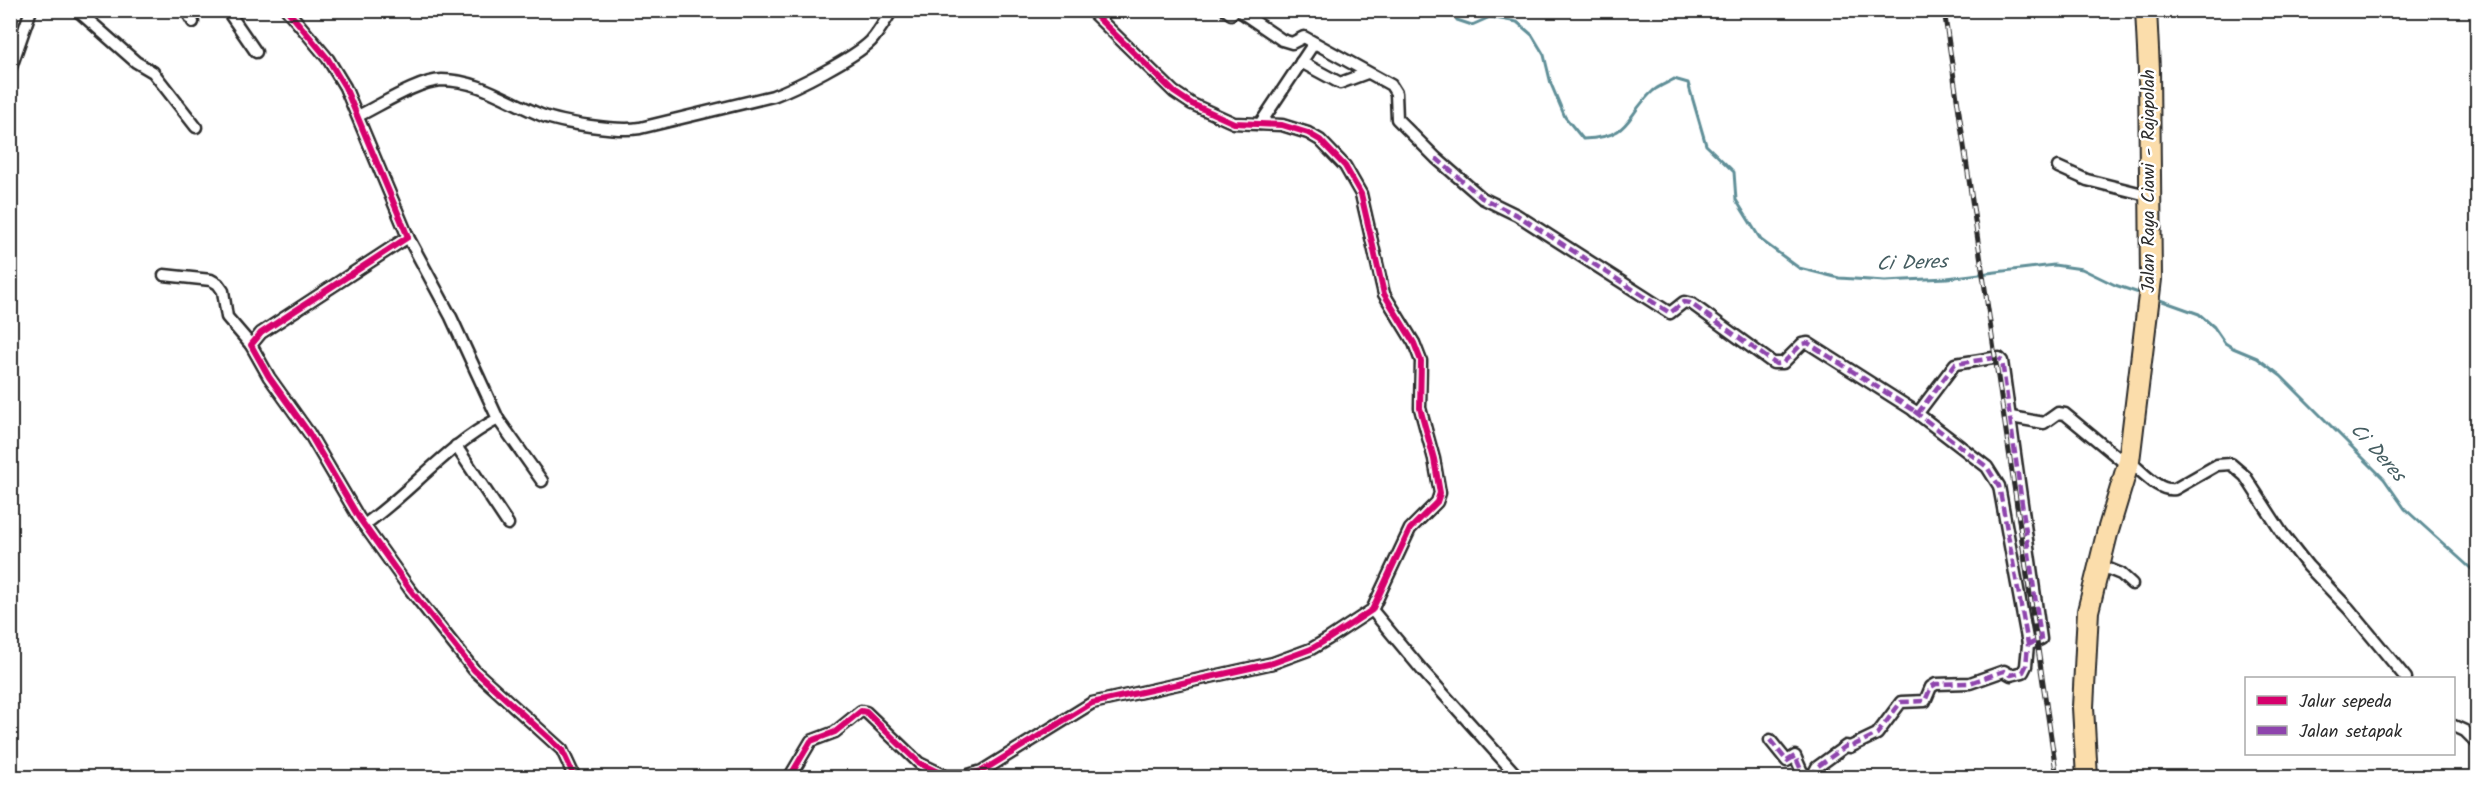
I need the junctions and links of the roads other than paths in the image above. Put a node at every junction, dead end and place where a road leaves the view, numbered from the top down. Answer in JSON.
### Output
{"nodes":[{"id":1,"x":31,"y":10,"type":"edge"},
{"id":2,"x":77,"y":10,"type":"edge"},
{"id":3,"x":186,"y":10,"type":"edge"},
{"id":4,"x":227,"y":10,"type":"edge"},
{"id":5,"x":287,"y":10,"type":"edge"},
{"id":6,"x":892,"y":10,"type":"edge"},
{"id":7,"x":1090,"y":10,"type":"edge"},
{"id":8,"x":1226,"y":10,"type":"edge"},
{"id":9,"x":1237,"y":10,"type":"edge"},
{"id":10,"x":2146,"y":10,"type":"edge"},
{"id":11,"x":193,"y":22,"type":"dead end"},
{"id":12,"x":1314,"y":43,"type":"junction"},
{"id":13,"x":256,"y":52,"type":"dead end"},
{"id":14,"x":1301,"y":62,"type":"junction"},
{"id":15,"x":10,"y":70,"type":"edge"},
{"id":16,"x":1367,"y":73,"type":"junction"},
{"id":17,"x":358,"y":116,"type":"junction"},
{"id":18,"x":1260,"y":124,"type":"junction"},
{"id":19,"x":196,"y":127,"type":"dead end"},
{"id":20,"x":2058,"y":167,"type":"dead end"},
{"id":21,"x":2151,"y":196,"type":"junction"},
{"id":22,"x":408,"y":237,"type":"junction"},
{"id":23,"x":164,"y":275,"type":"dead end"},
{"id":24,"x":251,"y":345,"type":"junction"},
{"id":25,"x":1914,"y":411,"type":"junction"},
{"id":26,"x":2011,"y":417,"type":"junction"},
{"id":27,"x":498,"y":419,"type":"junction"},
{"id":28,"x":456,"y":446,"type":"junction"},
{"id":29,"x":2128,"y":463,"type":"junction"},
{"id":30,"x":542,"y":481,"type":"dead end"},
{"id":31,"x":508,"y":524,"type":"dead end"},
{"id":32,"x":364,"y":525,"type":"junction"},
{"id":33,"x":2099,"y":565,"type":"junction"},
{"id":34,"x":2132,"y":584,"type":"dead end"},
{"id":35,"x":1372,"y":609,"type":"junction"},
{"id":36,"x":2028,"y":644,"type":"junction"},
{"id":37,"x":2405,"y":677,"type":"edge"},
{"id":38,"x":2455,"y":726,"type":"edge"},
{"id":39,"x":1770,"y":740,"type":"dead end"},
{"id":40,"x":2478,"y":744,"type":"edge"},
{"id":41,"x":574,"y":777,"type":"edge"},
{"id":42,"x":789,"y":777,"type":"edge"},
{"id":43,"x":1519,"y":777,"type":"edge"},
{"id":44,"x":1814,"y":777,"type":"edge"},
{"id":45,"x":2087,"y":777,"type":"edge"}],
"edges":[{"from":1,"to":15,"type":"street"},
{"from":2,"to":19,"type":"street"},
{"from":3,"to":11,"type":"street"},
{"from":4,"to":13,"type":"street"},
{"from":5,"to":17,"type":"street"},
{"from":6,"to":17,"type":"street"},
{"from":7,"to":18,"type":"street"},
{"from":8,"to":9,"type":"street"},
{"from":9,"to":12,"type":"street"},
{"from":10,"to":21,"type":"highway","name":"Jalan Raya Ciawi - Rajapolah"},
{"from":12,"to":14,"type":"street"},
{"from":12,"to":16,"type":"street"},
{"from":14,"to":16,"type":"street"},
{"from":14,"to":18,"type":"street"},
{"from":16,"to":25,"type":"street"},
{"from":17,"to":22,"type":"street"},
{"from":18,"to":35,"type":"street"},
{"from":20,"to":21,"type":"street"},
{"from":21,"to":29,"type":"highway","name":"Jalan Raya Ciawi - Rajapolah"},
{"from":22,"to":24,"type":"street"},
{"from":22,"to":27,"type":"street"},
{"from":23,"to":24,"type":"street"},
{"from":24,"to":32,"type":"street"},
{"from":25,"to":26,"type":"street"},
{"from":25,"to":36,"type":"street"},
{"from":26,"to":29,"type":"street"},
{"from":26,"to":36,"type":"street"},
{"from":27,"to":28,"type":"street"},
{"from":27,"to":30,"type":"street"},
{"from":28,"to":31,"type":"street"},
{"from":28,"to":32,"type":"street"},
{"from":29,"to":33,"type":"highway","name":"Jalan Raya Ciawi - Rajapolah"},
{"from":29,"to":37,"type":"street"},
{"from":32,"to":41,"type":"street"},
{"from":33,"to":34,"type":"street"},
{"from":33,"to":45,"type":"highway","name":"Jalan Raya Ciawi - Rajapolah"},
{"from":35,"to":42,"type":"street"},
{"from":35,"to":43,"type":"street"},
{"from":36,"to":44,"type":"street"},
{"from":38,"to":40,"type":"street"},
{"from":39,"to":44,"type":"street"}]}
